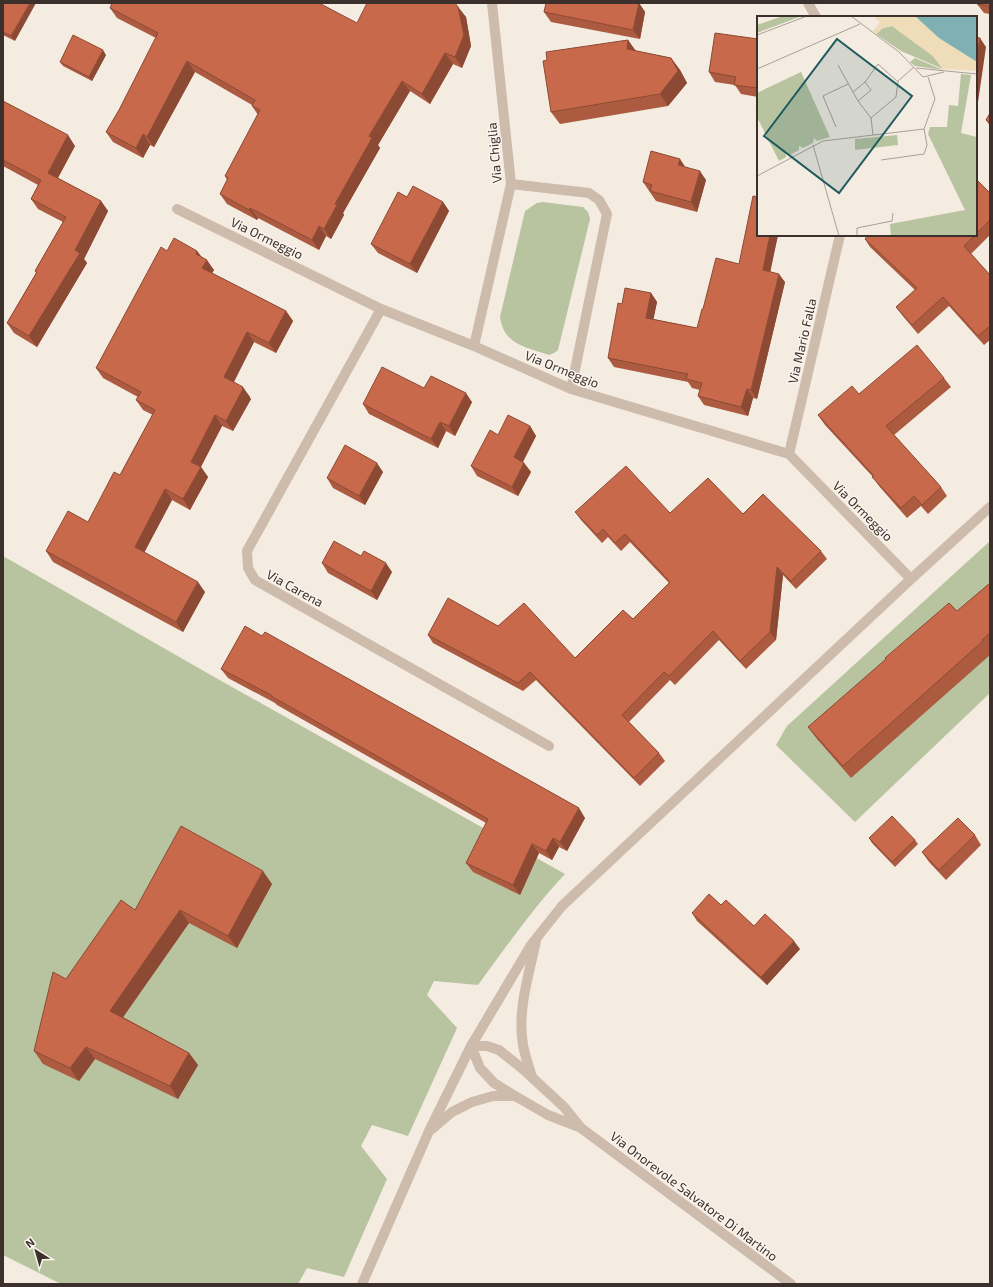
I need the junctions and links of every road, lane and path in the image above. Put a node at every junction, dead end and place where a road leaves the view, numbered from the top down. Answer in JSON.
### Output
{"nodes":[{"id":1,"x":492,"y":3,"type":"edge"},
{"id":2,"x":808,"y":3,"type":"edge"},
{"id":3,"x":815,"y":16,"type":"edge"},
{"id":4,"x":511,"y":184,"type":"junction"},
{"id":5,"x":177,"y":209,"type":"dead end"},
{"id":6,"x":840,"y":236,"type":"edge"},
{"id":7,"x":381,"y":309,"type":"junction"},
{"id":8,"x":474,"y":346,"type":"junction"},
{"id":9,"x":571,"y":389,"type":"junction"},
{"id":10,"x":789,"y":454,"type":"junction"},
{"id":11,"x":990,"y":507,"type":"edge"},
{"id":12,"x":911,"y":578,"type":"junction"},
{"id":13,"x":549,"y":746,"type":"dead end"},
{"id":14,"x":537,"y":937,"type":"junction"},
{"id":15,"x":471,"y":1046,"type":"junction"},
{"id":16,"x":532,"y":1077,"type":"junction"},
{"id":17,"x":515,"y":1096,"type":"junction"},
{"id":18,"x":581,"y":1128,"type":"junction"},
{"id":19,"x":429,"y":1131,"type":"junction"},
{"id":20,"x":362,"y":1284,"type":"edge"},
{"id":21,"x":791,"y":1284,"type":"edge"}],
"edges":[{"from":1,"to":4,"type":"street","name":"Via Chiglia"},
{"from":2,"to":3,"type":"street"},
{"from":4,"to":8,"type":"street","name":"Via Chiglia"},
{"from":4,"to":9,"type":"street"},
{"from":5,"to":7,"type":"street","name":"Via Ormeggio"},
{"from":6,"to":10,"type":"street","name":"Via Mario Falla"},
{"from":7,"to":8,"type":"street","name":"Via Ormeggio"},
{"from":7,"to":13,"type":"street","name":"Via Carena"},
{"from":8,"to":9,"type":"street","name":"Via Ormeggio"},
{"from":9,"to":10,"type":"street","name":"Via Ormeggio"},
{"from":10,"to":12,"type":"street","name":"Via Ormeggio"},
{"from":11,"to":12,"type":"street"},
{"from":12,"to":14,"type":"street"},
{"from":14,"to":15,"type":"street"},
{"from":14,"to":16,"type":"street"},
{"from":15,"to":16,"type":"street"},
{"from":15,"to":17,"type":"street"},
{"from":15,"to":19,"type":"street"},
{"from":16,"to":18,"type":"street"},
{"from":17,"to":18,"type":"street"},
{"from":17,"to":19,"type":"street"},
{"from":18,"to":21,"type":"street","name":"Via Onorevole Salvatore Di Martino"},
{"from":19,"to":20,"type":"street"}]}
